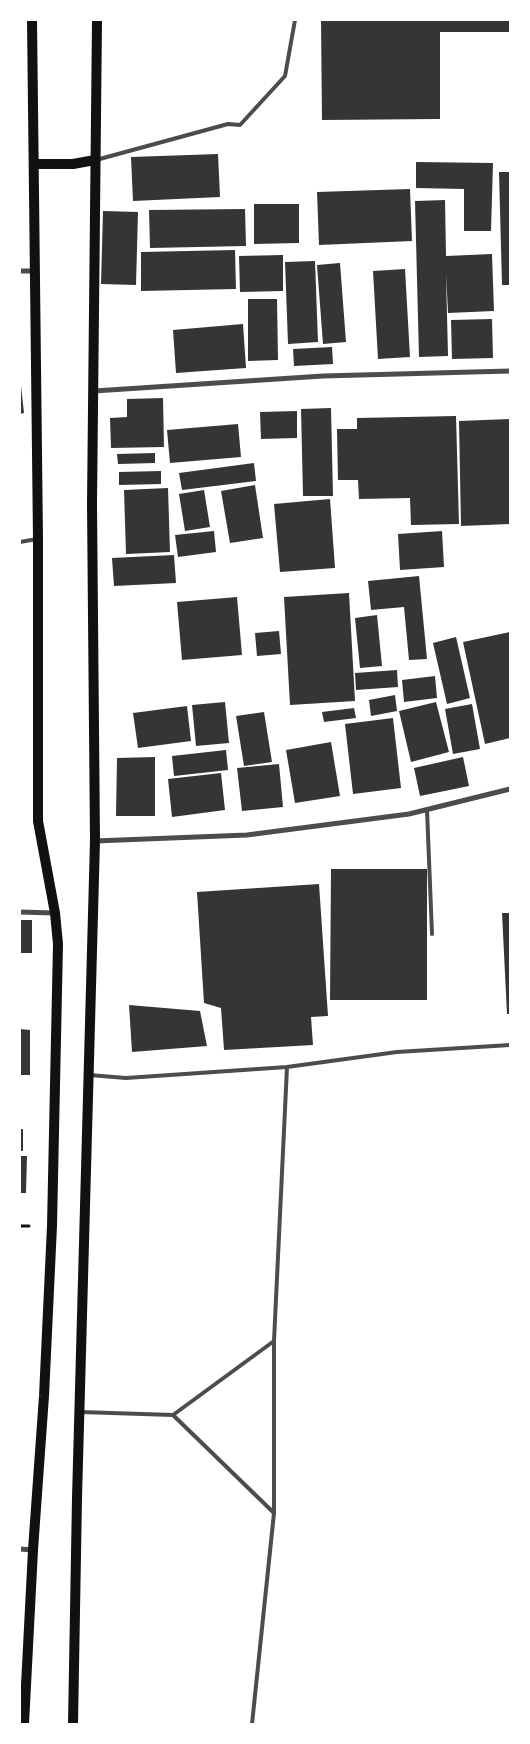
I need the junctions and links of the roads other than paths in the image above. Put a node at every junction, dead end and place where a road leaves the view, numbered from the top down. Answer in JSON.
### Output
{"nodes":[{"id":1,"x":32,"y":20,"type":"edge"},
{"id":2,"x":97,"y":20,"type":"edge"},
{"id":3,"x":295,"y":20,"type":"edge"},
{"id":4,"x":94,"y":160,"type":"junction"},
{"id":5,"x":34,"y":164,"type":"junction"},
{"id":6,"x":20,"y":271,"type":"edge"},
{"id":7,"x":36,"y":271,"type":"junction"},
{"id":8,"x":510,"y":371,"type":"edge"},
{"id":9,"x":94,"y":392,"type":"junction"},
{"id":10,"x":38,"y":539,"type":"junction"},
{"id":11,"x":20,"y":542,"type":"edge"},
{"id":12,"x":510,"y":789,"type":"edge"},
{"id":13,"x":427,"y":810,"type":"junction"},
{"id":14,"x":95,"y":841,"type":"junction"},
{"id":15,"x":20,"y":912,"type":"edge"},
{"id":16,"x":55,"y":912,"type":"junction"},
{"id":17,"x":432,"y":934,"type":"dead end"},
{"id":18,"x":510,"y":1045,"type":"edge"},
{"id":19,"x":287,"y":1068,"type":"junction"},
{"id":20,"x":89,"y":1075,"type":"junction"},
{"id":21,"x":274,"y":1341,"type":"junction"},
{"id":22,"x":79,"y":1412,"type":"junction"},
{"id":23,"x":173,"y":1415,"type":"junction"},
{"id":24,"x":274,"y":1513,"type":"junction"},
{"id":25,"x":20,"y":1549,"type":"edge"},
{"id":26,"x":33,"y":1550,"type":"junction"},
{"id":27,"x":24,"y":1664,"type":"edge"},
{"id":28,"x":24,"y":1724,"type":"edge"},
{"id":29,"x":73,"y":1724,"type":"edge"},
{"id":30,"x":252,"y":1724,"type":"edge"}],
"edges":[{"from":1,"to":5,"type":"main road"},
{"from":2,"to":4,"type":"main road"},
{"from":3,"to":4,"type":"lane"},
{"from":4,"to":5,"type":"main road"},
{"from":4,"to":9,"type":"main road"},
{"from":5,"to":7,"type":"main road"},
{"from":6,"to":7,"type":"street"},
{"from":7,"to":10,"type":"main road"},
{"from":8,"to":9,"type":"street"},
{"from":9,"to":14,"type":"main road"},
{"from":10,"to":11,"type":"lane"},
{"from":10,"to":16,"type":"main road"},
{"from":12,"to":13,"type":"street"},
{"from":13,"to":14,"type":"street"},
{"from":13,"to":17,"type":"lane"},
{"from":14,"to":20,"type":"main road"},
{"from":15,"to":16,"type":"street"},
{"from":16,"to":26,"type":"main road"},
{"from":18,"to":19,"type":"lane"},
{"from":19,"to":20,"type":"lane"},
{"from":19,"to":21,"type":"lane"},
{"from":20,"to":22,"type":"main road"},
{"from":21,"to":23,"type":"lane"},
{"from":21,"to":24,"type":"lane"},
{"from":22,"to":23,"type":"lane"},
{"from":22,"to":29,"type":"main road"},
{"from":23,"to":24,"type":"lane"},
{"from":24,"to":30,"type":"lane"},
{"from":25,"to":26,"type":"street"},
{"from":26,"to":27,"type":"main road"},
{"from":27,"to":28,"type":"main road"}]}
